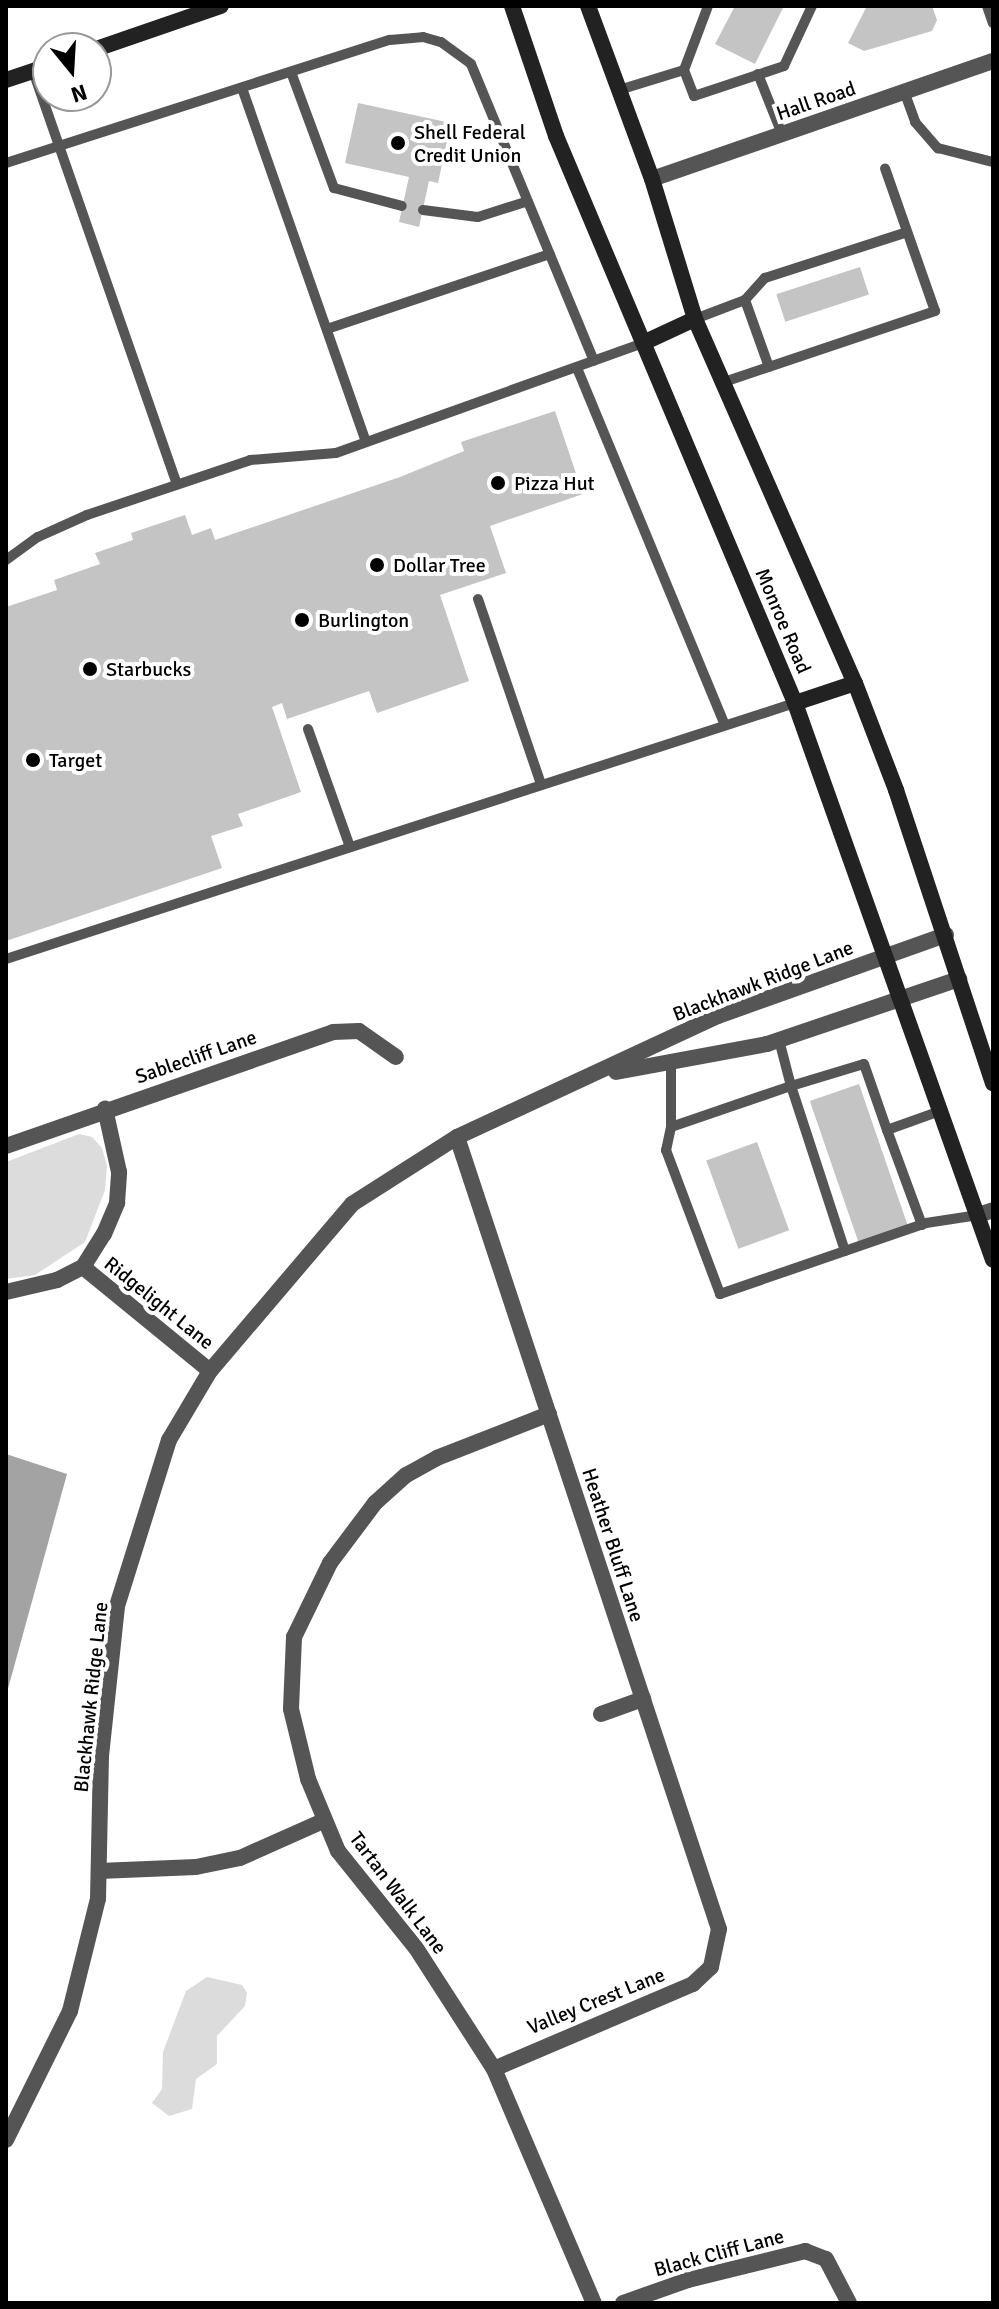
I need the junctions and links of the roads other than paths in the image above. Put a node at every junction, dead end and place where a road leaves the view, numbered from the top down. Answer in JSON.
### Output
{"nodes":[{"id":1,"x":221,"y":6,"type":"edge"},
{"id":2,"x":512,"y":6,"type":"edge"},
{"id":3,"x":588,"y":6,"type":"edge"},
{"id":4,"x":708,"y":6,"type":"edge"},
{"id":5,"x":812,"y":6,"type":"edge"},
{"id":6,"x":987,"y":6,"type":"edge"},
{"id":7,"x":993,"y":23,"type":"edge"},
{"id":8,"x":112,"y":43,"type":"edge"},
{"id":9,"x":993,"y":61,"type":"edge"},
{"id":10,"x":684,"y":70,"type":"junction"},
{"id":11,"x":32,"y":71,"type":"edge"},
{"id":12,"x":291,"y":72,"type":"junction"},
{"id":13,"x":758,"y":74,"type":"junction"},
{"id":14,"x":6,"y":80,"type":"edge"},
{"id":15,"x":242,"y":88,"type":"junction"},
{"id":16,"x":619,"y":90,"type":"junction"},
{"id":17,"x":904,"y":91,"type":"junction"},
{"id":18,"x":51,"y":112,"type":"edge"},
{"id":19,"x":782,"y":134,"type":"junction"},
{"id":20,"x":59,"y":147,"type":"junction"},
{"id":21,"x":993,"y":162,"type":"edge"},
{"id":22,"x":6,"y":163,"type":"edge"},
{"id":23,"x":885,"y":168,"type":"dead end"},
{"id":24,"x":652,"y":179,"type":"junction"},
{"id":25,"x":528,"y":201,"type":"junction"},
{"id":26,"x":402,"y":206,"type":"dead end"},
{"id":27,"x":423,"y":210,"type":"dead end"},
{"id":28,"x":904,"y":233,"type":"junction"},
{"id":29,"x":550,"y":254,"type":"junction"},
{"id":30,"x":745,"y":300,"type":"junction"},
{"id":31,"x":695,"y":319,"type":"junction"},
{"id":32,"x":327,"y":329,"type":"junction"},
{"id":33,"x":643,"y":343,"type":"junction"},
{"id":34,"x":594,"y":361,"type":"junction"},
{"id":35,"x":769,"y":367,"type":"junction"},
{"id":36,"x":577,"y":368,"type":"junction"},
{"id":37,"x":721,"y":383,"type":"junction"},
{"id":38,"x":366,"y":442,"type":"junction"},
{"id":39,"x":177,"y":485,"type":"junction"},
{"id":40,"x":6,"y":560,"type":"edge"},
{"id":41,"x":478,"y":599,"type":"dead end"},
{"id":42,"x":855,"y":683,"type":"junction"},
{"id":43,"x":795,"y":703,"type":"junction"},
{"id":44,"x":725,"y":725,"type":"junction"},
{"id":45,"x":308,"y":729,"type":"dead end"},
{"id":46,"x":541,"y":784,"type":"junction"},
{"id":47,"x":350,"y":847,"type":"junction"},
{"id":48,"x":946,"y":935,"type":"junction"},
{"id":49,"x":883,"y":956,"type":"junction"},
{"id":50,"x":6,"y":959,"type":"edge"},
{"id":51,"x":959,"y":979,"type":"junction"},
{"id":52,"x":899,"y":1001,"type":"junction"},
{"id":53,"x":779,"y":1040,"type":"junction"},
{"id":54,"x":396,"y":1057,"type":"dead end"},
{"id":55,"x":671,"y":1064,"type":"junction"},
{"id":56,"x":598,"y":1075,"type":"junction"},
{"id":57,"x":993,"y":1083,"type":"edge"},
{"id":58,"x":791,"y":1086,"type":"junction"},
{"id":59,"x":105,"y":1109,"type":"junction"},
{"id":60,"x":940,"y":1111,"type":"junction"},
{"id":61,"x":671,"y":1127,"type":"junction"},
{"id":62,"x":887,"y":1130,"type":"junction"},
{"id":63,"x":457,"y":1137,"type":"junction"},
{"id":64,"x":6,"y":1146,"type":"edge"},
{"id":65,"x":985,"y":1212,"type":"edge"},
{"id":66,"x":922,"y":1225,"type":"junction"},
{"id":67,"x":845,"y":1251,"type":"junction"},
{"id":68,"x":993,"y":1260,"type":"edge"},
{"id":69,"x":83,"y":1267,"type":"junction"},
{"id":70,"x":6,"y":1292,"type":"edge"},
{"id":71,"x":210,"y":1371,"type":"junction"},
{"id":72,"x":549,"y":1414,"type":"junction"},
{"id":73,"x":643,"y":1699,"type":"junction"},
{"id":74,"x":601,"y":1714,"type":"dead end"},
{"id":75,"x":323,"y":1821,"type":"junction"},
{"id":76,"x":99,"y":1871,"type":"junction"},
{"id":77,"x":711,"y":1967,"type":"joint"},
{"id":78,"x":494,"y":2069,"type":"junction"},
{"id":79,"x":6,"y":2140,"type":"edge"},
{"id":80,"x":594,"y":2303,"type":"edge"},
{"id":81,"x":623,"y":2303,"type":"edge"},
{"id":82,"x":849,"y":2303,"type":"edge"}],
"edges":[{"from":1,"to":8,"type":"main road"},
{"from":2,"to":33,"type":"main road","name":"Monroe Road"},
{"from":3,"to":16,"type":"main road","name":"Monroe Road"},
{"from":4,"to":10,"type":"lane"},
{"from":5,"to":13,"type":"lane"},
{"from":6,"to":7,"type":"lane"},
{"from":9,"to":17,"type":"street","name":"Hall Road"},
{"from":10,"to":13,"type":"lane"},
{"from":10,"to":16,"type":"lane"},
{"from":11,"to":14,"type":"main road"},
{"from":12,"to":15,"type":"lane"},
{"from":12,"to":25,"type":"lane"},
{"from":12,"to":26,"type":"lane"},
{"from":13,"to":19,"type":"lane"},
{"from":15,"to":20,"type":"lane"},
{"from":15,"to":32,"type":"lane"},
{"from":16,"to":24,"type":"main road","name":"Monroe Road"},
{"from":17,"to":19,"type":"street","name":"Hall Road"},
{"from":17,"to":21,"type":"lane"},
{"from":18,"to":20,"type":"lane"},
{"from":19,"to":24,"type":"street","name":"Hall Road"},
{"from":20,"to":22,"type":"lane"},
{"from":20,"to":39,"type":"lane"},
{"from":23,"to":28,"type":"lane"},
{"from":24,"to":31,"type":"main road","name":"Monroe Road"},
{"from":25,"to":27,"type":"lane"},
{"from":25,"to":29,"type":"lane"},
{"from":28,"to":30,"type":"lane"},
{"from":28,"to":35,"type":"lane"},
{"from":29,"to":32,"type":"lane"},
{"from":29,"to":34,"type":"lane"},
{"from":30,"to":31,"type":"lane"},
{"from":30,"to":35,"type":"lane"},
{"from":31,"to":33,"type":"main road"},
{"from":31,"to":37,"type":"main road","name":"Monroe Road"},
{"from":32,"to":38,"type":"lane"},
{"from":33,"to":34,"type":"lane"},
{"from":33,"to":43,"type":"main road","name":"Monroe Road"},
{"from":34,"to":36,"type":"lane"},
{"from":35,"to":37,"type":"lane"},
{"from":36,"to":38,"type":"lane"},
{"from":36,"to":44,"type":"lane"},
{"from":37,"to":42,"type":"main road","name":"Monroe Road"},
{"from":38,"to":39,"type":"lane"},
{"from":39,"to":40,"type":"lane"},
{"from":41,"to":46,"type":"lane"},
{"from":42,"to":43,"type":"main road"},
{"from":42,"to":48,"type":"main road","name":"Monroe Road"},
{"from":43,"to":44,"type":"lane"},
{"from":43,"to":49,"type":"main road","name":"Monroe Road"},
{"from":44,"to":46,"type":"lane"},
{"from":45,"to":47,"type":"lane"},
{"from":46,"to":47,"type":"lane"},
{"from":47,"to":50,"type":"lane"},
{"from":48,"to":49,"type":"street","name":"Blackhawk Ridge Lane"},
{"from":48,"to":51,"type":"main road","name":"Monroe Road"},
{"from":49,"to":52,"type":"main road","name":"Monroe Road"},
{"from":49,"to":56,"type":"street","name":"Blackhawk Ridge Lane"},
{"from":51,"to":52,"type":"street","name":"Blackhawk Ridge Lane"},
{"from":51,"to":57,"type":"main road","name":"Monroe Road"},
{"from":52,"to":53,"type":"street","name":"Blackhawk Ridge Lane"},
{"from":52,"to":60,"type":"main road","name":"Monroe Road"},
{"from":53,"to":55,"type":"street","name":"Blackhawk Ridge Lane"},
{"from":53,"to":58,"type":"lane"},
{"from":54,"to":59,"type":"street","name":"Sablecliff Lane"},
{"from":55,"to":56,"type":"street","name":"Blackhawk Ridge Lane"},
{"from":55,"to":61,"type":"lane"},
{"from":56,"to":63,"type":"street","name":"Blackhawk Ridge Lane"},
{"from":58,"to":61,"type":"lane"},
{"from":58,"to":62,"type":"lane"},
{"from":58,"to":67,"type":"lane"},
{"from":59,"to":64,"type":"street","name":"Sablecliff Lane"},
{"from":59,"to":69,"type":"street"},
{"from":60,"to":62,"type":"lane"},
{"from":60,"to":65,"type":"main road","name":"Monroe Road"},
{"from":61,"to":67,"type":"lane"},
{"from":62,"to":66,"type":"lane"},
{"from":63,"to":71,"type":"street","name":"Blackhawk Ridge Lane"},
{"from":63,"to":72,"type":"street","name":"Heather Bluff Lane"},
{"from":65,"to":66,"type":"lane"},
{"from":65,"to":68,"type":"main road","name":"Monroe Road"},
{"from":66,"to":67,"type":"lane"},
{"from":69,"to":70,"type":"street"},
{"from":69,"to":71,"type":"street","name":"Ridgelight Lane"},
{"from":71,"to":76,"type":"street","name":"Blackhawk Ridge Lane"},
{"from":72,"to":73,"type":"street","name":"Heather Bluff Lane"},
{"from":72,"to":75,"type":"street","name":"Tartan Walk Lane"},
{"from":73,"to":74,"type":"street"},
{"from":73,"to":77,"type":"street","name":"Heather Bluff Lane"},
{"from":75,"to":76,"type":"street"},
{"from":75,"to":78,"type":"street","name":"Tartan Walk Lane"},
{"from":76,"to":79,"type":"street","name":"Blackhawk Ridge Lane"},
{"from":77,"to":78,"type":"street","name":"Valley Crest Lane"},
{"from":78,"to":80,"type":"street","name":"Tartan Walk Lane"},
{"from":81,"to":82,"type":"street","name":"Black Cliff Lane"}]}
